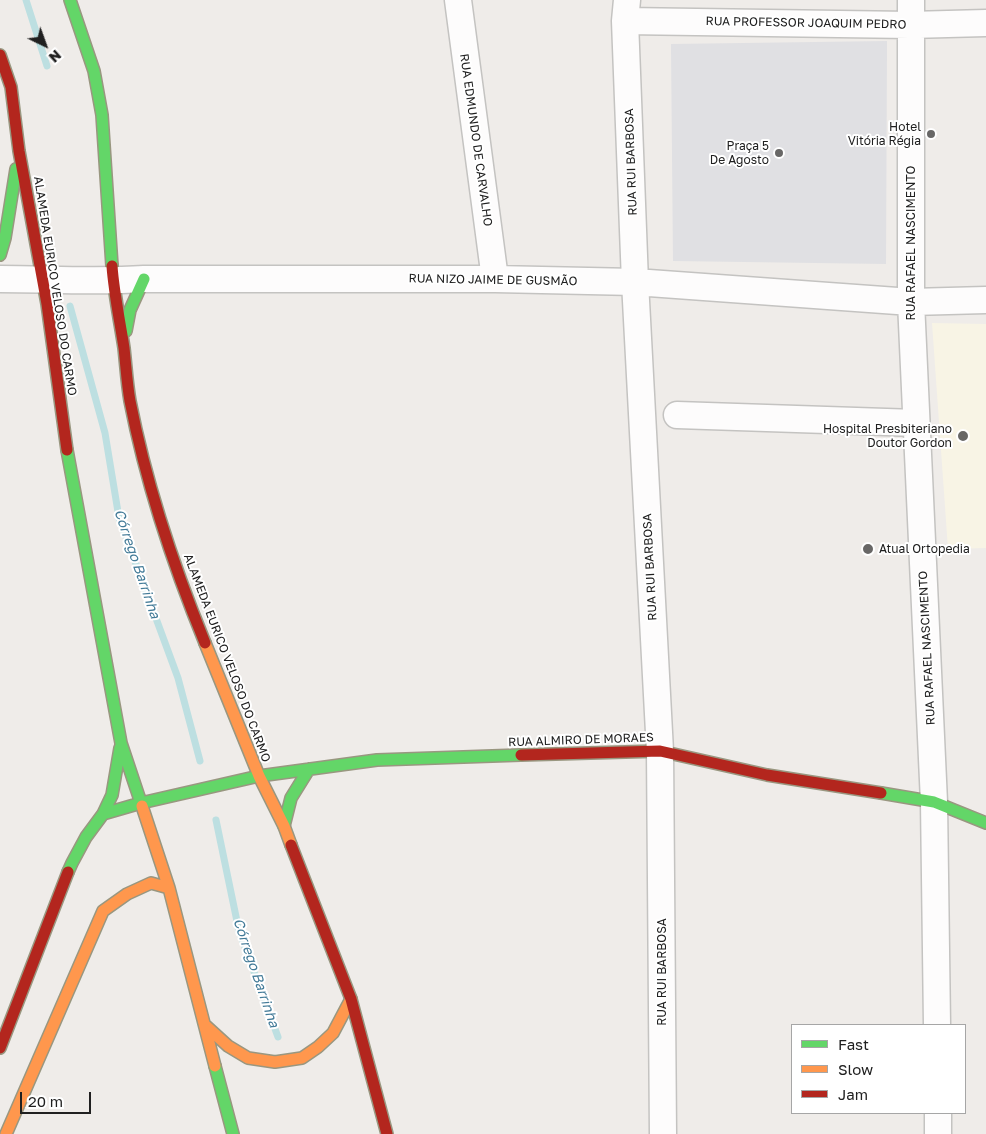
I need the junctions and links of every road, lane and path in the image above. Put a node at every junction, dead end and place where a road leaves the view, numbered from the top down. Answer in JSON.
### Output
{"nodes":[{"id":1,"x":70,"y":0,"type":"edge"},
{"id":2,"x":458,"y":0,"type":"edge"},
{"id":3,"x":626,"y":11,"type":"edge"},
{"id":4,"x":903,"y":12,"type":"edge"},
{"id":5,"x":986,"y":23,"type":"edge"},
{"id":6,"x":0,"y":55,"type":"edge"},
{"id":7,"x":19,"y":151,"type":"junction"},
{"id":8,"x":0,"y":255,"type":"edge"},
{"id":9,"x":0,"y":279,"type":"edge"},
{"id":10,"x":49,"y":279,"type":"junction"},
{"id":11,"x":144,"y":279,"type":"junction"},
{"id":12,"x":495,"y":279,"type":"junction"},
{"id":13,"x":108,"y":281,"type":"junction"},
{"id":14,"x":635,"y":282,"type":"junction"},
{"id":15,"x":986,"y":300,"type":"edge"},
{"id":16,"x":910,"y":302,"type":"junction"},
{"id":17,"x":124,"y":348,"type":"junction"},
{"id":18,"x":677,"y":415,"type":"dead end"},
{"id":19,"x":916,"y":423,"type":"junction"},
{"id":20,"x":121,"y":743,"type":"junction"},
{"id":21,"x":660,"y":751,"type":"junction"},
{"id":22,"x":309,"y":769,"type":"junction"},
{"id":23,"x":260,"y":776,"type":"junction"},
{"id":24,"x":934,"y":802,"type":"junction"},
{"id":25,"x":141,"y":803,"type":"junction"},
{"id":26,"x":103,"y":814,"type":"junction"},
{"id":27,"x":986,"y":823,"type":"edge"},
{"id":28,"x":284,"y":826,"type":"junction"},
{"id":29,"x":169,"y":888,"type":"junction"},
{"id":30,"x":351,"y":999,"type":"junction"},
{"id":31,"x":937,"y":1024,"type":"edge"},
{"id":32,"x":206,"y":1026,"type":"junction"},
{"id":33,"x":0,"y":1048,"type":"edge"},
{"id":34,"x":938,"y":1114,"type":"edge"},
{"id":35,"x":6,"y":1134,"type":"edge"},
{"id":36,"x":233,"y":1134,"type":"edge"},
{"id":37,"x":387,"y":1134,"type":"edge"},
{"id":38,"x":663,"y":1134,"type":"edge"},
{"id":39,"x":938,"y":1134,"type":"edge"}],
"edges":[{"from":1,"to":13,"type":"street","name":"ALAMEDA EURICO VELOSO DO CARMO"},
{"from":2,"to":12,"type":"street","name":"RUA EDMUNDO DE CARVALHO"},
{"from":3,"to":4,"type":"street","name":"RUA PROFESSOR JOAQUIM PEDRO"},
{"from":3,"to":14,"type":"street","name":"RUA RUI BARBOSA"},
{"from":4,"to":5,"type":"street","name":"RUA PROFESSOR JOAQUIM PEDRO"},
{"from":4,"to":16,"type":"street","name":"RUA RAFAEL NASCIMENTO"},
{"from":6,"to":7,"type":"street","name":"ALAMEDA EURICO VELOSO DO CARMO"},
{"from":7,"to":8,"type":"street"},
{"from":7,"to":10,"type":"street","name":"ALAMEDA EURICO VELOSO DO CARMO"},
{"from":9,"to":10,"type":"street","name":"RUA NIZO JAIME DE GUSMÃO"},
{"from":10,"to":13,"type":"street","name":"RUA NIZO JAIME DE GUSMÃO"},
{"from":10,"to":20,"type":"street","name":"ALAMEDA EURICO VELOSO DO CARMO"},
{"from":11,"to":12,"type":"street","name":"RUA NIZO JAIME DE GUSMÃO"},
{"from":11,"to":13,"type":"street","name":"RUA NIZO JAIME DE GUSMÃO"},
{"from":11,"to":17,"type":"street"},
{"from":12,"to":14,"type":"street","name":"RUA NIZO JAIME DE GUSMÃO"},
{"from":13,"to":17,"type":"street","name":"ALAMEDA EURICO VELOSO DO CARMO"},
{"from":14,"to":16,"type":"street","name":"RUA NIZO JAIME DE GUSMÃO"},
{"from":14,"to":21,"type":"street","name":"RUA RUI BARBOSA"},
{"from":15,"to":16,"type":"street","name":"RUA NIZO JAIME DE GUSMÃO"},
{"from":16,"to":19,"type":"street","name":"RUA RAFAEL NASCIMENTO"},
{"from":17,"to":23,"type":"street","name":"ALAMEDA EURICO VELOSO DO CARMO"},
{"from":18,"to":19,"type":"street"},
{"from":19,"to":24,"type":"street","name":"RUA RAFAEL NASCIMENTO"},
{"from":20,"to":25,"type":"street","name":"ALAMEDA EURICO VELOSO DO CARMO"},
{"from":20,"to":26,"type":"street"},
{"from":21,"to":22,"type":"street","name":"RUA ALMIRO DE MORAES"},
{"from":21,"to":24,"type":"street","name":"RUA ALMIRO DE MORAES"},
{"from":21,"to":38,"type":"street","name":"RUA RUI BARBOSA"},
{"from":22,"to":23,"type":"street","name":"RUA ALMIRO DE MORAES"},
{"from":22,"to":28,"type":"street"},
{"from":23,"to":25,"type":"street","name":"RUA ALMIRO DE MORAES"},
{"from":23,"to":28,"type":"street","name":"ALAMEDA EURICO VELOSO DO CARMO"},
{"from":24,"to":27,"type":"street","name":"RUA ALMIRO DE MORAES"},
{"from":24,"to":31,"type":"street","name":"RUA RAFAEL NASCIMENTO"},
{"from":25,"to":26,"type":"street","name":"RUA ALMIRO DE MORAES"},
{"from":25,"to":29,"type":"street","name":"ALAMEDA EURICO VELOSO DO CARMO"},
{"from":26,"to":33,"type":"street"},
{"from":28,"to":30,"type":"street","name":"ALAMEDA EURICO VELOSO DO CARMO"},
{"from":29,"to":32,"type":"street","name":"ALAMEDA EURICO VELOSO DO CARMO"},
{"from":29,"to":35,"type":"street"},
{"from":30,"to":32,"type":"street"},
{"from":30,"to":37,"type":"street","name":"ALAMEDA EURICO VELOSO DO CARMO"},
{"from":32,"to":36,"type":"street","name":"ALAMEDA EURICO VELOSO DO CARMO"},
{"from":34,"to":39,"type":"street"}]}
